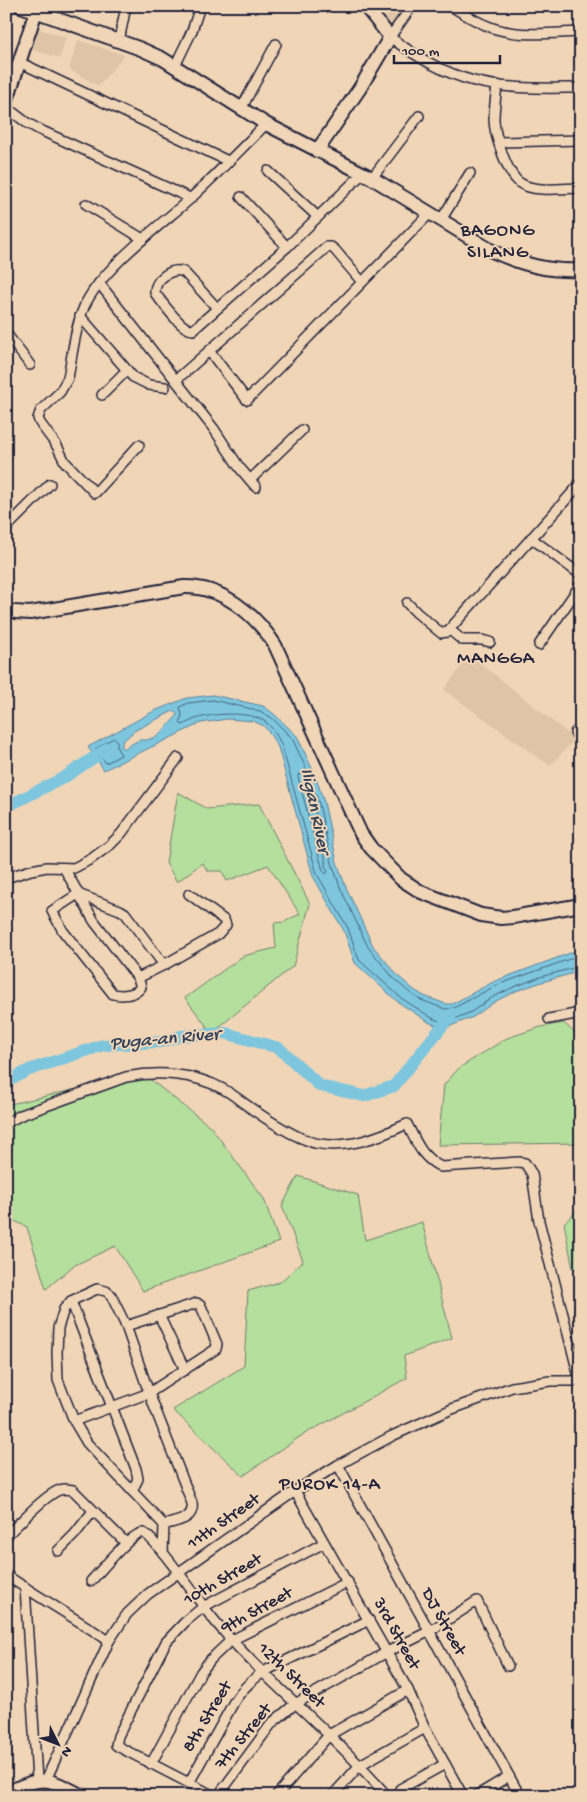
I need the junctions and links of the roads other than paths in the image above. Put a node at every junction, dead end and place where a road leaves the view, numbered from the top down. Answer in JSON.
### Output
{"nodes":[{"id":1,"x":21,"y":6,"type":"edge"},
{"id":2,"x":126,"y":6,"type":"edge"},
{"id":3,"x":200,"y":6,"type":"edge"},
{"id":4,"x":365,"y":6,"type":"edge"},
{"id":5,"x":412,"y":6,"type":"edge"},
{"id":6,"x":451,"y":6,"type":"edge"},
{"id":7,"x":36,"y":11,"type":"junction"},
{"id":8,"x":581,"y":32,"type":"edge"},
{"id":9,"x":390,"y":37,"type":"junction"},
{"id":10,"x":119,"y":41,"type":"junction"},
{"id":11,"x":276,"y":44,"type":"dead end"},
{"id":12,"x":20,"y":63,"type":"junction"},
{"id":13,"x":175,"y":66,"type":"junction"},
{"id":14,"x":497,"y":84,"type":"junction"},
{"id":15,"x":581,"y":88,"type":"edge"},
{"id":16,"x":6,"y":103,"type":"edge"},
{"id":17,"x":6,"y":107,"type":"edge"},
{"id":18,"x":241,"y":109,"type":"junction"},
{"id":19,"x":419,"y":116,"type":"dead end"},
{"id":20,"x":266,"y":124,"type":"junction"},
{"id":21,"x":581,"y":140,"type":"edge"},
{"id":22,"x":499,"y":142,"type":"junction"},
{"id":23,"x":317,"y":151,"type":"junction"},
{"id":24,"x":228,"y":162,"type":"junction"},
{"id":25,"x":268,"y":171,"type":"dead end"},
{"id":26,"x":470,"y":173,"type":"dead end"},
{"id":27,"x":367,"y":176,"type":"junction"},
{"id":28,"x":581,"y":188,"type":"edge"},
{"id":29,"x":240,"y":197,"type":"dead end"},
{"id":30,"x":190,"y":198,"type":"junction"},
{"id":31,"x":86,"y":204,"type":"dead end"},
{"id":32,"x":430,"y":213,"type":"junction"},
{"id":33,"x":318,"y":217,"type":"junction"},
{"id":34,"x":441,"y":220,"type":"junction"},
{"id":35,"x":143,"y":239,"type":"junction"},
{"id":36,"x":287,"y":247,"type":"junction"},
{"id":37,"x":581,"y":270,"type":"edge"},
{"id":38,"x":362,"y":282,"type":"junction"},
{"id":39,"x":99,"y":283,"type":"junction"},
{"id":40,"x":217,"y":308,"type":"junction"},
{"id":41,"x":80,"y":316,"type":"junction"},
{"id":42,"x":6,"y":332,"type":"edge"},
{"id":43,"x":210,"y":352,"type":"junction"},
{"id":44,"x":30,"y":365,"type":"dead end"},
{"id":45,"x":127,"y":370,"type":"junction"},
{"id":46,"x":176,"y":380,"type":"junction"},
{"id":47,"x":165,"y":387,"type":"dead end"},
{"id":48,"x":102,"y":395,"type":"dead end"},
{"id":49,"x":302,"y":430,"type":"dead end"},
{"id":50,"x":139,"y":446,"type":"dead end"},
{"id":51,"x":581,"y":483,"type":"edge"},
{"id":52,"x":50,"y":484,"type":"dead end"},
{"id":53,"x":6,"y":528,"type":"edge"},
{"id":54,"x":531,"y":538,"type":"junction"},
{"id":55,"x":581,"y":575,"type":"edge"},
{"id":56,"x":581,"y":584,"type":"edge"},
{"id":57,"x":407,"y":603,"type":"dead end"},
{"id":58,"x":6,"y":610,"type":"edge"},
{"id":59,"x":450,"y":630,"type":"junction"},
{"id":60,"x":490,"y":642,"type":"dead end"},
{"id":61,"x":539,"y":645,"type":"dead end"},
{"id":62,"x":178,"y":758,"type":"dead end"},
{"id":63,"x":64,"y":868,"type":"junction"},
{"id":64,"x":6,"y":878,"type":"edge"},
{"id":65,"x":78,"y":894,"type":"junction"},
{"id":66,"x":189,"y":894,"type":"dead end"},
{"id":67,"x":581,"y":905,"type":"edge"},
{"id":68,"x":164,"y":965,"type":"junction"},
{"id":69,"x":138,"y":978,"type":"junction"},
{"id":70,"x":581,"y":1013,"type":"edge"},
{"id":71,"x":549,"y":1019,"type":"dead end"},
{"id":72,"x":6,"y":1123,"type":"edge"},
{"id":73,"x":71,"y":1301,"type":"junction"},
{"id":74,"x":159,"y":1315,"type":"junction"},
{"id":75,"x":126,"y":1326,"type":"junction"},
{"id":76,"x":184,"y":1370,"type":"junction"},
{"id":77,"x":580,"y":1382,"type":"edge"},
{"id":78,"x":150,"y":1393,"type":"junction"},
{"id":79,"x":112,"y":1408,"type":"junction"},
{"id":80,"x":74,"y":1421,"type":"junction"},
{"id":81,"x":338,"y":1464,"type":"junction"},
{"id":82,"x":132,"y":1491,"type":"junction"},
{"id":83,"x":295,"y":1492,"type":"junction"},
{"id":84,"x":93,"y":1511,"type":"junction"},
{"id":85,"x":164,"y":1525,"type":"junction"},
{"id":86,"x":6,"y":1536,"type":"edge"},
{"id":87,"x":126,"y":1543,"type":"junction"},
{"id":88,"x":324,"y":1543,"type":"junction"},
{"id":89,"x":58,"y":1551,"type":"dead end"},
{"id":90,"x":163,"y":1553,"type":"junction"},
{"id":91,"x":178,"y":1573,"type":"junction"},
{"id":92,"x":6,"y":1575,"type":"edge"},
{"id":93,"x":91,"y":1580,"type":"dead end"},
{"id":94,"x":348,"y":1582,"type":"junction"},
{"id":95,"x":25,"y":1587,"type":"junction"},
{"id":96,"x":203,"y":1607,"type":"junction"},
{"id":97,"x":369,"y":1620,"type":"junction"},
{"id":98,"x":430,"y":1631,"type":"junction"},
{"id":99,"x":230,"y":1640,"type":"junction"},
{"id":100,"x":109,"y":1641,"type":"junction"},
{"id":101,"x":387,"y":1652,"type":"junction"},
{"id":102,"x":508,"y":1666,"type":"dead end"},
{"id":103,"x":263,"y":1672,"type":"junction"},
{"id":104,"x":408,"y":1690,"type":"junction"},
{"id":105,"x":294,"y":1704,"type":"junction"},
{"id":106,"x":425,"y":1728,"type":"junction"},
{"id":107,"x":329,"y":1735,"type":"junction"},
{"id":108,"x":151,"y":1764,"type":"junction"},
{"id":109,"x":445,"y":1764,"type":"junction"},
{"id":110,"x":360,"y":1765,"type":"junction"},
{"id":111,"x":509,"y":1776,"type":"junction"},
{"id":112,"x":42,"y":1780,"type":"junction"},
{"id":113,"x":188,"y":1783,"type":"junction"},
{"id":114,"x":400,"y":1788,"type":"dead end"},
{"id":115,"x":6,"y":1793,"type":"edge"},
{"id":116,"x":83,"y":1796,"type":"edge"},
{"id":117,"x":214,"y":1796,"type":"edge"},
{"id":118,"x":218,"y":1796,"type":"edge"},
{"id":119,"x":276,"y":1796,"type":"edge"},
{"id":120,"x":332,"y":1796,"type":"edge"},
{"id":121,"x":388,"y":1796,"type":"edge"},
{"id":122,"x":462,"y":1796,"type":"edge"},
{"id":123,"x":476,"y":1796,"type":"edge"},
{"id":124,"x":520,"y":1796,"type":"edge"}],
"edges":[{"from":1,"to":7,"type":"street"},
{"from":2,"to":10,"type":"street"},
{"from":3,"to":13,"type":"street"},
{"from":4,"to":9,"type":"street"},
{"from":5,"to":9,"type":"street"},
{"from":6,"to":8,"type":"street"},
{"from":7,"to":10,"type":"street"},
{"from":7,"to":12,"type":"street"},
{"from":9,"to":14,"type":"street"},
{"from":9,"to":23,"type":"street"},
{"from":10,"to":13,"type":"street"},
{"from":11,"to":18,"type":"street"},
{"from":12,"to":16,"type":"street"},
{"from":12,"to":24,"type":"street"},
{"from":13,"to":18,"type":"street"},
{"from":14,"to":15,"type":"street"},
{"from":14,"to":22,"type":"street"},
{"from":17,"to":30,"type":"street"},
{"from":18,"to":20,"type":"street"},
{"from":19,"to":27,"type":"street"},
{"from":20,"to":23,"type":"street"},
{"from":20,"to":24,"type":"street"},
{"from":21,"to":22,"type":"street"},
{"from":22,"to":28,"type":"street"},
{"from":23,"to":27,"type":"street"},
{"from":24,"to":30,"type":"street"},
{"from":25,"to":33,"type":"street"},
{"from":26,"to":34,"type":"street"},
{"from":27,"to":32,"type":"street"},
{"from":27,"to":33,"type":"street"},
{"from":29,"to":36,"type":"street"},
{"from":30,"to":35,"type":"street"},
{"from":31,"to":35,"type":"street"},
{"from":32,"to":34,"type":"street"},
{"from":32,"to":38,"type":"street"},
{"from":33,"to":36,"type":"street"},
{"from":34,"to":37,"type":"street"},
{"from":35,"to":39,"type":"street"},
{"from":36,"to":40,"type":"street"},
{"from":38,"to":43,"type":"street"},
{"from":38,"to":43,"type":"street"},
{"from":39,"to":41,"type":"street"},
{"from":39,"to":46,"type":"street"},
{"from":40,"to":40,"type":"street"},
{"from":41,"to":45,"type":"street"},
{"from":41,"to":50,"type":"street"},
{"from":42,"to":44,"type":"street"},
{"from":43,"to":46,"type":"street"},
{"from":45,"to":47,"type":"street"},
{"from":45,"to":48,"type":"street"},
{"from":46,"to":49,"type":"street"},
{"from":51,"to":54,"type":"street"},
{"from":52,"to":53,"type":"street"},
{"from":54,"to":55,"type":"street"},
{"from":54,"to":59,"type":"street"},
{"from":56,"to":61,"type":"street"},
{"from":57,"to":59,"type":"street"},
{"from":58,"to":67,"type":"street"},
{"from":59,"to":60,"type":"street"},
{"from":62,"to":63,"type":"street"},
{"from":63,"to":64,"type":"street"},
{"from":63,"to":65,"type":"street"},
{"from":65,"to":68,"type":"street"},
{"from":65,"to":69,"type":"street"},
{"from":65,"to":69,"type":"street"},
{"from":66,"to":68,"type":"street"},
{"from":68,"to":69,"type":"street"},
{"from":70,"to":71,"type":"street"},
{"from":72,"to":77,"type":"street"},
{"from":73,"to":75,"type":"street"},
{"from":73,"to":79,"type":"street"},
{"from":73,"to":80,"type":"street"},
{"from":74,"to":75,"type":"street"},
{"from":74,"to":76,"type":"street"},
{"from":74,"to":76,"type":"street"},
{"from":75,"to":78,"type":"street"},
{"from":76,"to":78,"type":"street"},
{"from":77,"to":81,"type":"street","name":"11th Street"},
{"from":78,"to":79,"type":"street"},
{"from":78,"to":85,"type":"street"},
{"from":79,"to":80,"type":"street"},
{"from":79,"to":82,"type":"street"},
{"from":80,"to":82,"type":"street"},
{"from":81,"to":83,"type":"street","name":"11th Street"},
{"from":81,"to":98,"type":"street","name":"DJ Street"},
{"from":82,"to":85,"type":"street"},
{"from":83,"to":88,"type":"street","name":"3rd Street"},
{"from":83,"to":91,"type":"street","name":"11th Street"},
{"from":84,"to":86,"type":"street"},
{"from":84,"to":87,"type":"street"},
{"from":84,"to":89,"type":"street"},
{"from":85,"to":90,"type":"street"},
{"from":87,"to":90,"type":"street","name":"12th Street"},
{"from":87,"to":93,"type":"street"},
{"from":88,"to":94,"type":"street","name":"3rd Street"},
{"from":88,"to":96,"type":"street","name":"10th Street"},
{"from":90,"to":91,"type":"street","name":"12th Street"},
{"from":91,"to":96,"type":"street","name":"12th Street"},
{"from":91,"to":100,"type":"street","name":"11th Street"},
{"from":92,"to":95,"type":"street"},
{"from":94,"to":97,"type":"street","name":"3rd Street"},
{"from":94,"to":99,"type":"street","name":"9th Street"},
{"from":95,"to":100,"type":"street"},
{"from":95,"to":112,"type":"street"},
{"from":96,"to":99,"type":"street","name":"12th Street"},
{"from":96,"to":108,"type":"street","name":"10th Street"},
{"from":97,"to":101,"type":"street","name":"3rd Street"},
{"from":97,"to":103,"type":"street","name":"8th Street"},
{"from":98,"to":101,"type":"street","name":"7th Street"},
{"from":98,"to":102,"type":"street","name":"7th Street"},
{"from":98,"to":111,"type":"street","name":"DJ Street"},
{"from":99,"to":103,"type":"street","name":"12th Street"},
{"from":99,"to":108,"type":"street","name":"9th Street"},
{"from":100,"to":112,"type":"street","name":"11th Street"},
{"from":101,"to":104,"type":"street","name":"3rd Street"},
{"from":101,"to":105,"type":"street","name":"7th Street"},
{"from":103,"to":105,"type":"street","name":"12th Street"},
{"from":103,"to":113,"type":"street","name":"8th Street"},
{"from":104,"to":106,"type":"street","name":"3rd Street"},
{"from":104,"to":107,"type":"street"},
{"from":105,"to":107,"type":"street","name":"12th Street"},
{"from":105,"to":118,"type":"street","name":"7th Street"},
{"from":106,"to":109,"type":"street","name":"3rd Street"},
{"from":106,"to":110,"type":"street"},
{"from":107,"to":110,"type":"street","name":"12th Street"},
{"from":107,"to":119,"type":"street"},
{"from":108,"to":113,"type":"street"},
{"from":109,"to":114,"type":"street"},
{"from":109,"to":122,"type":"street","name":"3rd Street"},
{"from":110,"to":120,"type":"street"},
{"from":110,"to":121,"type":"street","name":"12th Street"},
{"from":111,"to":123,"type":"street"},
{"from":111,"to":124,"type":"street","name":"DJ Street"},
{"from":112,"to":115,"type":"street"},
{"from":112,"to":116,"type":"street"},
{"from":113,"to":117,"type":"street"}]}
